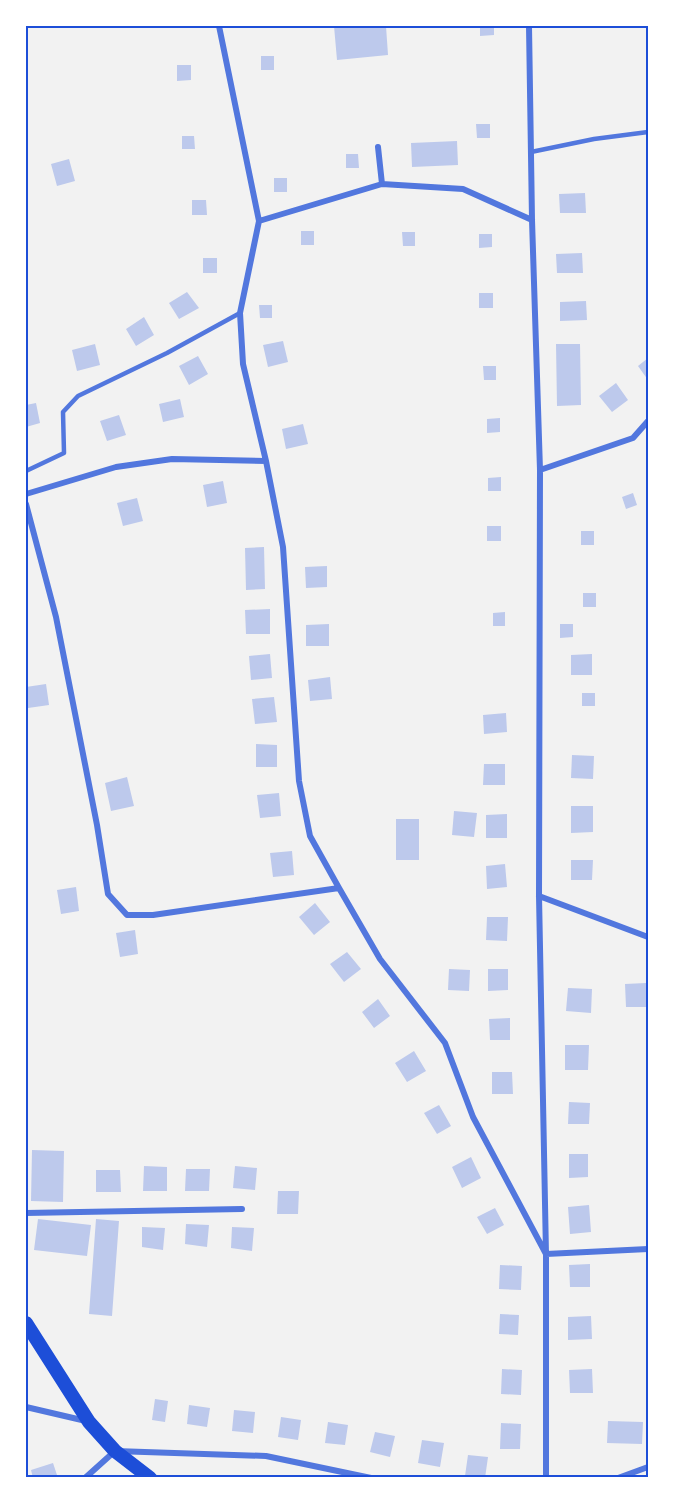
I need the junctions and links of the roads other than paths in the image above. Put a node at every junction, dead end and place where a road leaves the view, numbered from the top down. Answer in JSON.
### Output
{"nodes":[{"id":1,"x":219,"y":26,"type":"edge"},
{"id":2,"x":529,"y":26,"type":"edge"},
{"id":3,"x":648,"y":132,"type":"edge"},
{"id":4,"x":378,"y":147,"type":"dead end"},
{"id":5,"x":531,"y":152,"type":"junction"},
{"id":6,"x":382,"y":184,"type":"junction"},
{"id":7,"x":532,"y":220,"type":"junction"},
{"id":8,"x":259,"y":221,"type":"junction"},
{"id":9,"x":240,"y":313,"type":"junction"},
{"id":10,"x":648,"y":421,"type":"edge"},
{"id":11,"x":266,"y":461,"type":"junction"},
{"id":12,"x":540,"y":470,"type":"junction"},
{"id":13,"x":26,"y":471,"type":"edge"},
{"id":14,"x":26,"y":494,"type":"edge"},
{"id":15,"x":26,"y":504,"type":"edge"},
{"id":16,"x":339,"y":888,"type":"junction"},
{"id":17,"x":540,"y":896,"type":"junction"},
{"id":18,"x":648,"y":937,"type":"edge"},
{"id":19,"x":242,"y":1209,"type":"dead end"},
{"id":20,"x":26,"y":1213,"type":"edge"},
{"id":21,"x":648,"y":1249,"type":"edge"},
{"id":22,"x":546,"y":1254,"type":"junction"},
{"id":23,"x":26,"y":1323,"type":"edge"},
{"id":24,"x":26,"y":1407,"type":"edge"},
{"id":25,"x":89,"y":1422,"type":"junction"},
{"id":26,"x":115,"y":1451,"type":"junction"},
{"id":27,"x":648,"y":1467,"type":"edge"},
{"id":28,"x":85,"y":1478,"type":"edge"},
{"id":29,"x":150,"y":1478,"type":"edge"},
{"id":30,"x":371,"y":1478,"type":"edge"},
{"id":31,"x":546,"y":1478,"type":"edge"},
{"id":32,"x":618,"y":1478,"type":"edge"}],
"edges":[{"from":1,"to":8,"type":"street"},
{"from":2,"to":5,"type":"street"},
{"from":3,"to":5,"type":"lane"},
{"from":4,"to":6,"type":"street"},
{"from":5,"to":7,"type":"street"},
{"from":6,"to":7,"type":"street"},
{"from":6,"to":8,"type":"street"},
{"from":7,"to":12,"type":"street"},
{"from":8,"to":9,"type":"street"},
{"from":9,"to":11,"type":"street"},
{"from":9,"to":13,"type":"lane"},
{"from":10,"to":12,"type":"street"},
{"from":11,"to":14,"type":"street"},
{"from":11,"to":16,"type":"street"},
{"from":12,"to":17,"type":"street"},
{"from":15,"to":16,"type":"street"},
{"from":16,"to":22,"type":"street"},
{"from":17,"to":18,"type":"street"},
{"from":17,"to":22,"type":"street"},
{"from":19,"to":20,"type":"street"},
{"from":21,"to":22,"type":"street"},
{"from":22,"to":31,"type":"street"},
{"from":23,"to":25,"type":"main road"},
{"from":24,"to":25,"type":"street"},
{"from":25,"to":26,"type":"main road"},
{"from":26,"to":28,"type":"street"},
{"from":26,"to":29,"type":"main road"},
{"from":26,"to":30,"type":"street"},
{"from":27,"to":32,"type":"street"}]}
